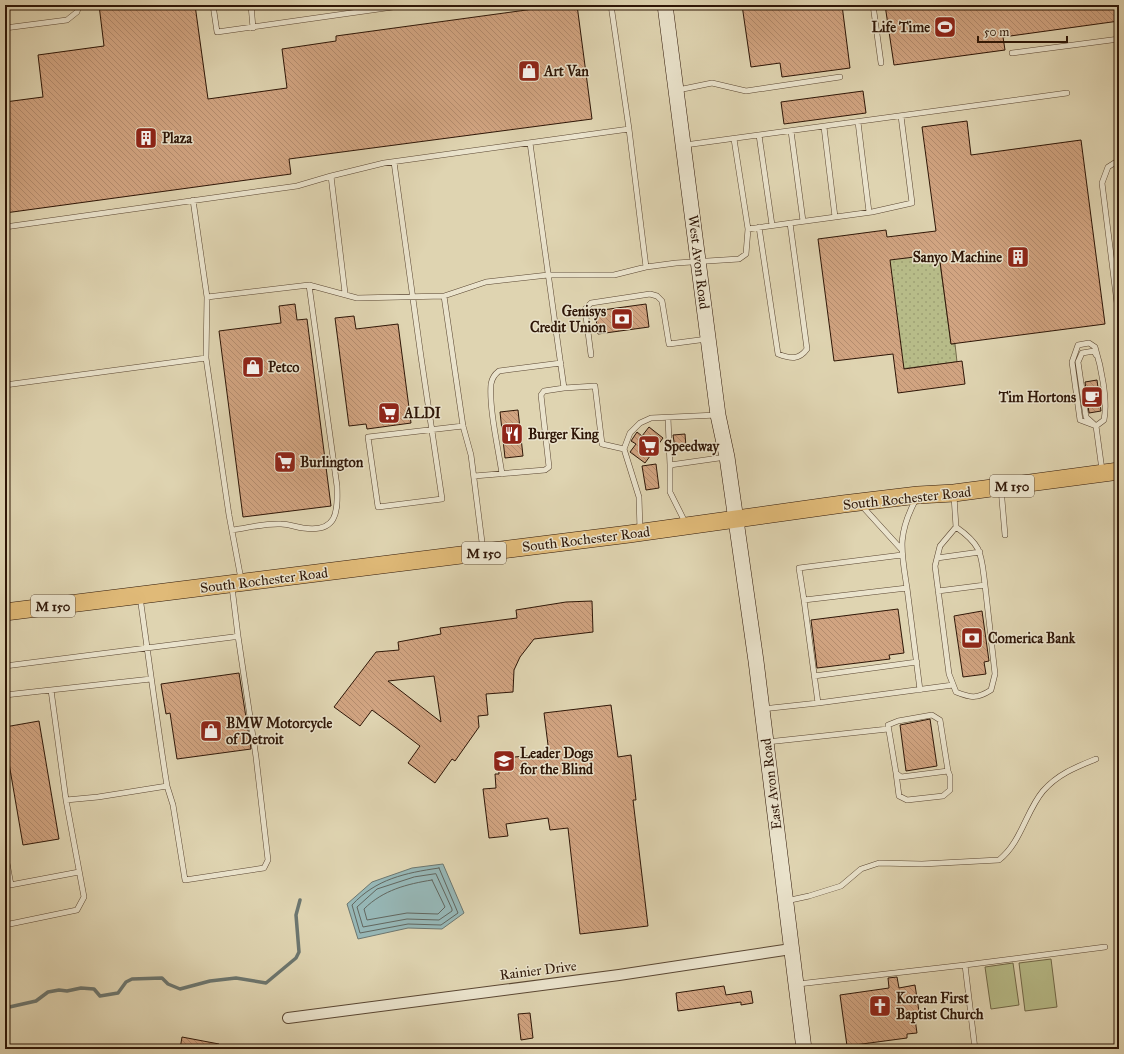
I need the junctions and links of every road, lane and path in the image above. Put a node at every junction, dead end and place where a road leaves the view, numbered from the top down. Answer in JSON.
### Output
{"nodes":[{"id":1,"x":79,"y":5,"type":"edge"},
{"id":2,"x":213,"y":5,"type":"edge"},
{"id":3,"x":251,"y":5,"type":"edge"},
{"id":4,"x":407,"y":5,"type":"edge"},
{"id":5,"x":611,"y":5,"type":"edge"},
{"id":6,"x":665,"y":5,"type":"edge"},
{"id":7,"x":873,"y":5,"type":"edge"},
{"id":8,"x":5,"y":28,"type":"edge"},
{"id":9,"x":253,"y":28,"type":"junction"},
{"id":10,"x":1119,"y":39,"type":"edge"},
{"id":11,"x":1012,"y":53,"type":"dead end"},
{"id":12,"x":881,"y":62,"type":"dead end"},
{"id":13,"x":840,"y":77,"type":"dead end"},
{"id":14,"x":677,"y":90,"type":"junction"},
{"id":15,"x":1067,"y":93,"type":"dead end"},
{"id":16,"x":901,"y":116,"type":"junction"},
{"id":17,"x":858,"y":122,"type":"junction"},
{"id":18,"x":824,"y":127,"type":"junction"},
{"id":19,"x":629,"y":129,"type":"junction"},
{"id":20,"x":791,"y":131,"type":"junction"},
{"id":21,"x":759,"y":135,"type":"junction"},
{"id":22,"x":734,"y":138,"type":"junction"},
{"id":23,"x":530,"y":143,"type":"junction"},
{"id":24,"x":684,"y":145,"type":"junction"},
{"id":25,"x":1119,"y":160,"type":"edge"},
{"id":26,"x":394,"y":162,"type":"junction"},
{"id":27,"x":331,"y":176,"type":"junction"},
{"id":28,"x":193,"y":200,"type":"junction"},
{"id":29,"x":869,"y":212,"type":"junction"},
{"id":30,"x":835,"y":217,"type":"junction"},
{"id":31,"x":803,"y":221,"type":"junction"},
{"id":32,"x":790,"y":223,"type":"junction"},
{"id":33,"x":772,"y":226,"type":"junction"},
{"id":34,"x":5,"y":227,"type":"edge"},
{"id":35,"x":759,"y":227,"type":"junction"},
{"id":36,"x":748,"y":229,"type":"junction"},
{"id":37,"x":699,"y":262,"type":"junction"},
{"id":38,"x":646,"y":267,"type":"junction"},
{"id":39,"x":548,"y":275,"type":"junction"},
{"id":40,"x":309,"y":284,"type":"junction"},
{"id":41,"x":345,"y":293,"type":"junction"},
{"id":42,"x":207,"y":296,"type":"junction"},
{"id":43,"x":444,"y":296,"type":"junction"},
{"id":44,"x":411,"y":297,"type":"junction"},
{"id":45,"x":1119,"y":319,"type":"edge"},
{"id":46,"x":708,"y":339,"type":"junction"},
{"id":47,"x":590,"y":355,"type":"dead end"},
{"id":48,"x":1098,"y":357,"type":"junction"},
{"id":49,"x":206,"y":358,"type":"junction"},
{"id":50,"x":561,"y":363,"type":"junction"},
{"id":51,"x":5,"y":385,"type":"edge"},
{"id":52,"x":564,"y":388,"type":"junction"},
{"id":53,"x":718,"y":415,"type":"junction"},
{"id":54,"x":668,"y":418,"type":"junction"},
{"id":55,"x":463,"y":426,"type":"junction"},
{"id":56,"x":1096,"y":426,"type":"junction"},
{"id":57,"x":432,"y":429,"type":"junction"},
{"id":58,"x":624,"y":449,"type":"junction"},
{"id":59,"x":727,"y":457,"type":"junction"},
{"id":60,"x":670,"y":465,"type":"junction"},
{"id":61,"x":1111,"y":472,"type":"edge"},
{"id":62,"x":502,"y":474,"type":"junction"},
{"id":63,"x":474,"y":476,"type":"junction"},
{"id":64,"x":1001,"y":488,"type":"junction"},
{"id":65,"x":954,"y":493,"type":"junction"},
{"id":66,"x":918,"y":496,"type":"junction"},
{"id":67,"x":859,"y":503,"type":"junction"},
{"id":68,"x":735,"y":519,"type":"junction"},
{"id":69,"x":687,"y":526,"type":"junction"},
{"id":70,"x":956,"y":527,"type":"junction"},
{"id":71,"x":232,"y":530,"type":"junction"},
{"id":72,"x":640,"y":533,"type":"junction"},
{"id":73,"x":1005,"y":535,"type":"dead end"},
{"id":74,"x":902,"y":552,"type":"junction"},
{"id":75,"x":980,"y":552,"type":"junction"},
{"id":76,"x":483,"y":553,"type":"junction"},
{"id":77,"x":937,"y":558,"type":"junction"},
{"id":78,"x":236,"y":583,"type":"junction"},
{"id":79,"x":985,"y":585,"type":"junction"},
{"id":80,"x":907,"y":588,"type":"junction"},
{"id":81,"x":938,"y":592,"type":"junction"},
{"id":82,"x":140,"y":595,"type":"junction"},
{"id":83,"x":804,"y":600,"type":"junction"},
{"id":84,"x":5,"y":612,"type":"edge"},
{"id":85,"x":238,"y":636,"type":"junction"},
{"id":86,"x":147,"y":648,"type":"junction"},
{"id":87,"x":916,"y":662,"type":"junction"},
{"id":88,"x":5,"y":666,"type":"edge"},
{"id":89,"x":814,"y":676,"type":"junction"},
{"id":90,"x":152,"y":679,"type":"junction"},
{"id":91,"x":953,"y":685,"type":"junction"},
{"id":92,"x":51,"y":690,"type":"junction"},
{"id":93,"x":920,"y":690,"type":"junction"},
{"id":94,"x":5,"y":695,"type":"edge"},
{"id":95,"x":818,"y":703,"type":"junction"},
{"id":96,"x":762,"y":709,"type":"junction"},
{"id":97,"x":888,"y":729,"type":"junction"},
{"id":98,"x":766,"y":742,"type":"junction"},
{"id":99,"x":1096,"y":759,"type":"dead end"},
{"id":100,"x":948,"y":771,"type":"junction"},
{"id":101,"x":896,"y":773,"type":"junction"},
{"id":102,"x":167,"y":786,"type":"junction"},
{"id":103,"x":66,"y":800,"type":"junction"},
{"id":104,"x":5,"y":852,"type":"edge"},
{"id":105,"x":79,"y":872,"type":"junction"},
{"id":106,"x":8,"y":885,"type":"edge"},
{"id":107,"x":785,"y":902,"type":"junction"},
{"id":108,"x":5,"y":925,"type":"edge"},
{"id":109,"x":1105,"y":947,"type":"dead end"},
{"id":110,"x":791,"y":949,"type":"junction"},
{"id":111,"x":965,"y":965,"type":"junction"},
{"id":112,"x":795,"y":985,"type":"junction"},
{"id":113,"x":288,"y":1018,"type":"dead end"},
{"id":114,"x":804,"y":1049,"type":"edge"},
{"id":115,"x":975,"y":1049,"type":"edge"}],
"edges":[{"from":1,"to":8,"type":"lane"},
{"from":2,"to":9,"type":"lane"},
{"from":3,"to":9,"type":"lane"},
{"from":4,"to":9,"type":"lane"},
{"from":5,"to":19,"type":"lane"},
{"from":6,"to":14,"type":"main road","name":"West Avon Road"},
{"from":7,"to":12,"type":"lane"},
{"from":10,"to":11,"type":"lane"},
{"from":13,"to":14,"type":"lane"},
{"from":14,"to":24,"type":"main road","name":"West Avon Road"},
{"from":15,"to":16,"type":"lane"},
{"from":16,"to":17,"type":"lane"},
{"from":16,"to":29,"type":"lane"},
{"from":17,"to":18,"type":"lane"},
{"from":17,"to":29,"type":"lane"},
{"from":18,"to":20,"type":"lane"},
{"from":18,"to":30,"type":"lane"},
{"from":19,"to":23,"type":"lane"},
{"from":19,"to":38,"type":"lane"},
{"from":20,"to":21,"type":"lane"},
{"from":20,"to":31,"type":"lane"},
{"from":21,"to":22,"type":"lane"},
{"from":21,"to":33,"type":"lane"},
{"from":22,"to":24,"type":"lane"},
{"from":22,"to":36,"type":"lane"},
{"from":23,"to":26,"type":"lane"},
{"from":23,"to":39,"type":"lane"},
{"from":24,"to":37,"type":"main road","name":"West Avon Road"},
{"from":25,"to":45,"type":"lane"},
{"from":26,"to":27,"type":"lane"},
{"from":26,"to":44,"type":"lane"},
{"from":27,"to":28,"type":"lane"},
{"from":27,"to":41,"type":"lane"},
{"from":28,"to":34,"type":"lane"},
{"from":28,"to":42,"type":"lane"},
{"from":29,"to":30,"type":"lane"},
{"from":30,"to":31,"type":"lane"},
{"from":31,"to":32,"type":"lane"},
{"from":32,"to":33,"type":"lane"},
{"from":32,"to":35,"type":"lane"},
{"from":33,"to":35,"type":"lane"},
{"from":35,"to":36,"type":"lane"},
{"from":36,"to":37,"type":"lane"},
{"from":37,"to":38,"type":"lane"},
{"from":37,"to":46,"type":"main road","name":"West Avon Road"},
{"from":38,"to":39,"type":"lane"},
{"from":39,"to":43,"type":"lane"},
{"from":39,"to":50,"type":"lane"},
{"from":40,"to":41,"type":"lane"},
{"from":40,"to":42,"type":"lane"},
{"from":40,"to":71,"type":"lane"},
{"from":41,"to":44,"type":"lane"},
{"from":42,"to":49,"type":"lane"},
{"from":43,"to":44,"type":"lane"},
{"from":43,"to":55,"type":"lane"},
{"from":44,"to":57,"type":"lane"},
{"from":46,"to":47,"type":"lane"},
{"from":46,"to":53,"type":"main road","name":"West Avon Road"},
{"from":48,"to":56,"type":"lane"},
{"from":48,"to":56,"type":"lane"},
{"from":48,"to":56,"type":"lane"},
{"from":49,"to":51,"type":"lane"},
{"from":49,"to":71,"type":"lane"},
{"from":50,"to":52,"type":"lane"},
{"from":50,"to":62,"type":"lane"},
{"from":52,"to":58,"type":"lane"},
{"from":52,"to":62,"type":"lane"},
{"from":53,"to":54,"type":"lane"},
{"from":53,"to":59,"type":"main road","name":"West Avon Road"},
{"from":54,"to":58,"type":"lane"},
{"from":54,"to":60,"type":"lane"},
{"from":55,"to":57,"type":"lane"},
{"from":55,"to":63,"type":"lane"},
{"from":56,"to":61,"type":"lane"},
{"from":57,"to":57,"type":"lane"},
{"from":58,"to":72,"type":"lane"},
{"from":59,"to":60,"type":"lane"},
{"from":59,"to":68,"type":"main road","name":"West Avon Road"},
{"from":60,"to":69,"type":"lane"},
{"from":61,"to":64,"type":"main road","name":"South Rochester Road","number":"M 150"},
{"from":62,"to":63,"type":"lane"},
{"from":63,"to":76,"type":"lane"},
{"from":64,"to":65,"type":"main road","name":"South Rochester Road","number":"M 150"},
{"from":64,"to":73,"type":"lane"},
{"from":65,"to":66,"type":"main road","name":"South Rochester Road","number":"M 150"},
{"from":65,"to":70,"type":"lane"},
{"from":66,"to":67,"type":"main road","name":"South Rochester Road","number":"M 150"},
{"from":66,"to":74,"type":"lane"},
{"from":67,"to":68,"type":"main road","name":"South Rochester Road","number":"M 150"},
{"from":67,"to":74,"type":"lane"},
{"from":68,"to":69,"type":"main road","name":"South Rochester Road","number":"M 150"},
{"from":68,"to":96,"type":"main road","name":"East Avon Road"},
{"from":69,"to":72,"type":"main road","name":"South Rochester Road","number":"M 150"},
{"from":70,"to":75,"type":"lane"},
{"from":70,"to":77,"type":"lane"},
{"from":71,"to":78,"type":"lane"},
{"from":72,"to":76,"type":"main road","name":"South Rochester Road","number":"M 150"},
{"from":74,"to":80,"type":"lane"},
{"from":74,"to":83,"type":"lane"},
{"from":75,"to":77,"type":"lane"},
{"from":75,"to":79,"type":"lane"},
{"from":76,"to":78,"type":"main road","name":"South Rochester Road","number":"M 150"},
{"from":77,"to":81,"type":"lane"},
{"from":78,"to":82,"type":"main road","name":"South Rochester Road","number":"M 150"},
{"from":78,"to":85,"type":"lane"},
{"from":79,"to":81,"type":"lane"},
{"from":79,"to":91,"type":"lane"},
{"from":80,"to":83,"type":"lane"},
{"from":80,"to":87,"type":"lane"},
{"from":81,"to":91,"type":"lane"},
{"from":82,"to":84,"type":"main road","name":"South Rochester Road","number":"M 150"},
{"from":82,"to":86,"type":"lane"},
{"from":83,"to":89,"type":"lane"},
{"from":85,"to":86,"type":"lane"},
{"from":85,"to":102,"type":"lane"},
{"from":86,"to":88,"type":"lane"},
{"from":86,"to":90,"type":"lane"},
{"from":87,"to":89,"type":"lane"},
{"from":87,"to":93,"type":"lane"},
{"from":89,"to":95,"type":"lane"},
{"from":90,"to":92,"type":"lane"},
{"from":90,"to":102,"type":"lane"},
{"from":91,"to":93,"type":"lane"},
{"from":92,"to":94,"type":"lane"},
{"from":92,"to":103,"type":"lane"},
{"from":93,"to":95,"type":"lane"},
{"from":95,"to":96,"type":"lane"},
{"from":96,"to":98,"type":"main road","name":"East Avon Road"},
{"from":97,"to":98,"type":"lane"},
{"from":97,"to":100,"type":"lane"},
{"from":97,"to":101,"type":"lane"},
{"from":98,"to":107,"type":"main road","name":"East Avon Road"},
{"from":99,"to":107,"type":"lane"},
{"from":100,"to":101,"type":"lane"},
{"from":100,"to":101,"type":"lane"},
{"from":102,"to":103,"type":"lane"},
{"from":103,"to":105,"type":"lane"},
{"from":104,"to":106,"type":"lane"},
{"from":105,"to":106,"type":"lane"},
{"from":105,"to":108,"type":"lane"},
{"from":107,"to":110,"type":"main road","name":"East Avon Road"},
{"from":109,"to":111,"type":"lane"},
{"from":110,"to":112,"type":"main road","name":"East Avon Road"},
{"from":110,"to":113,"type":"street","name":"Rainier Drive"},
{"from":111,"to":112,"type":"lane"},
{"from":111,"to":115,"type":"lane"},
{"from":112,"to":114,"type":"main road","name":"East Avon Road"}]}
